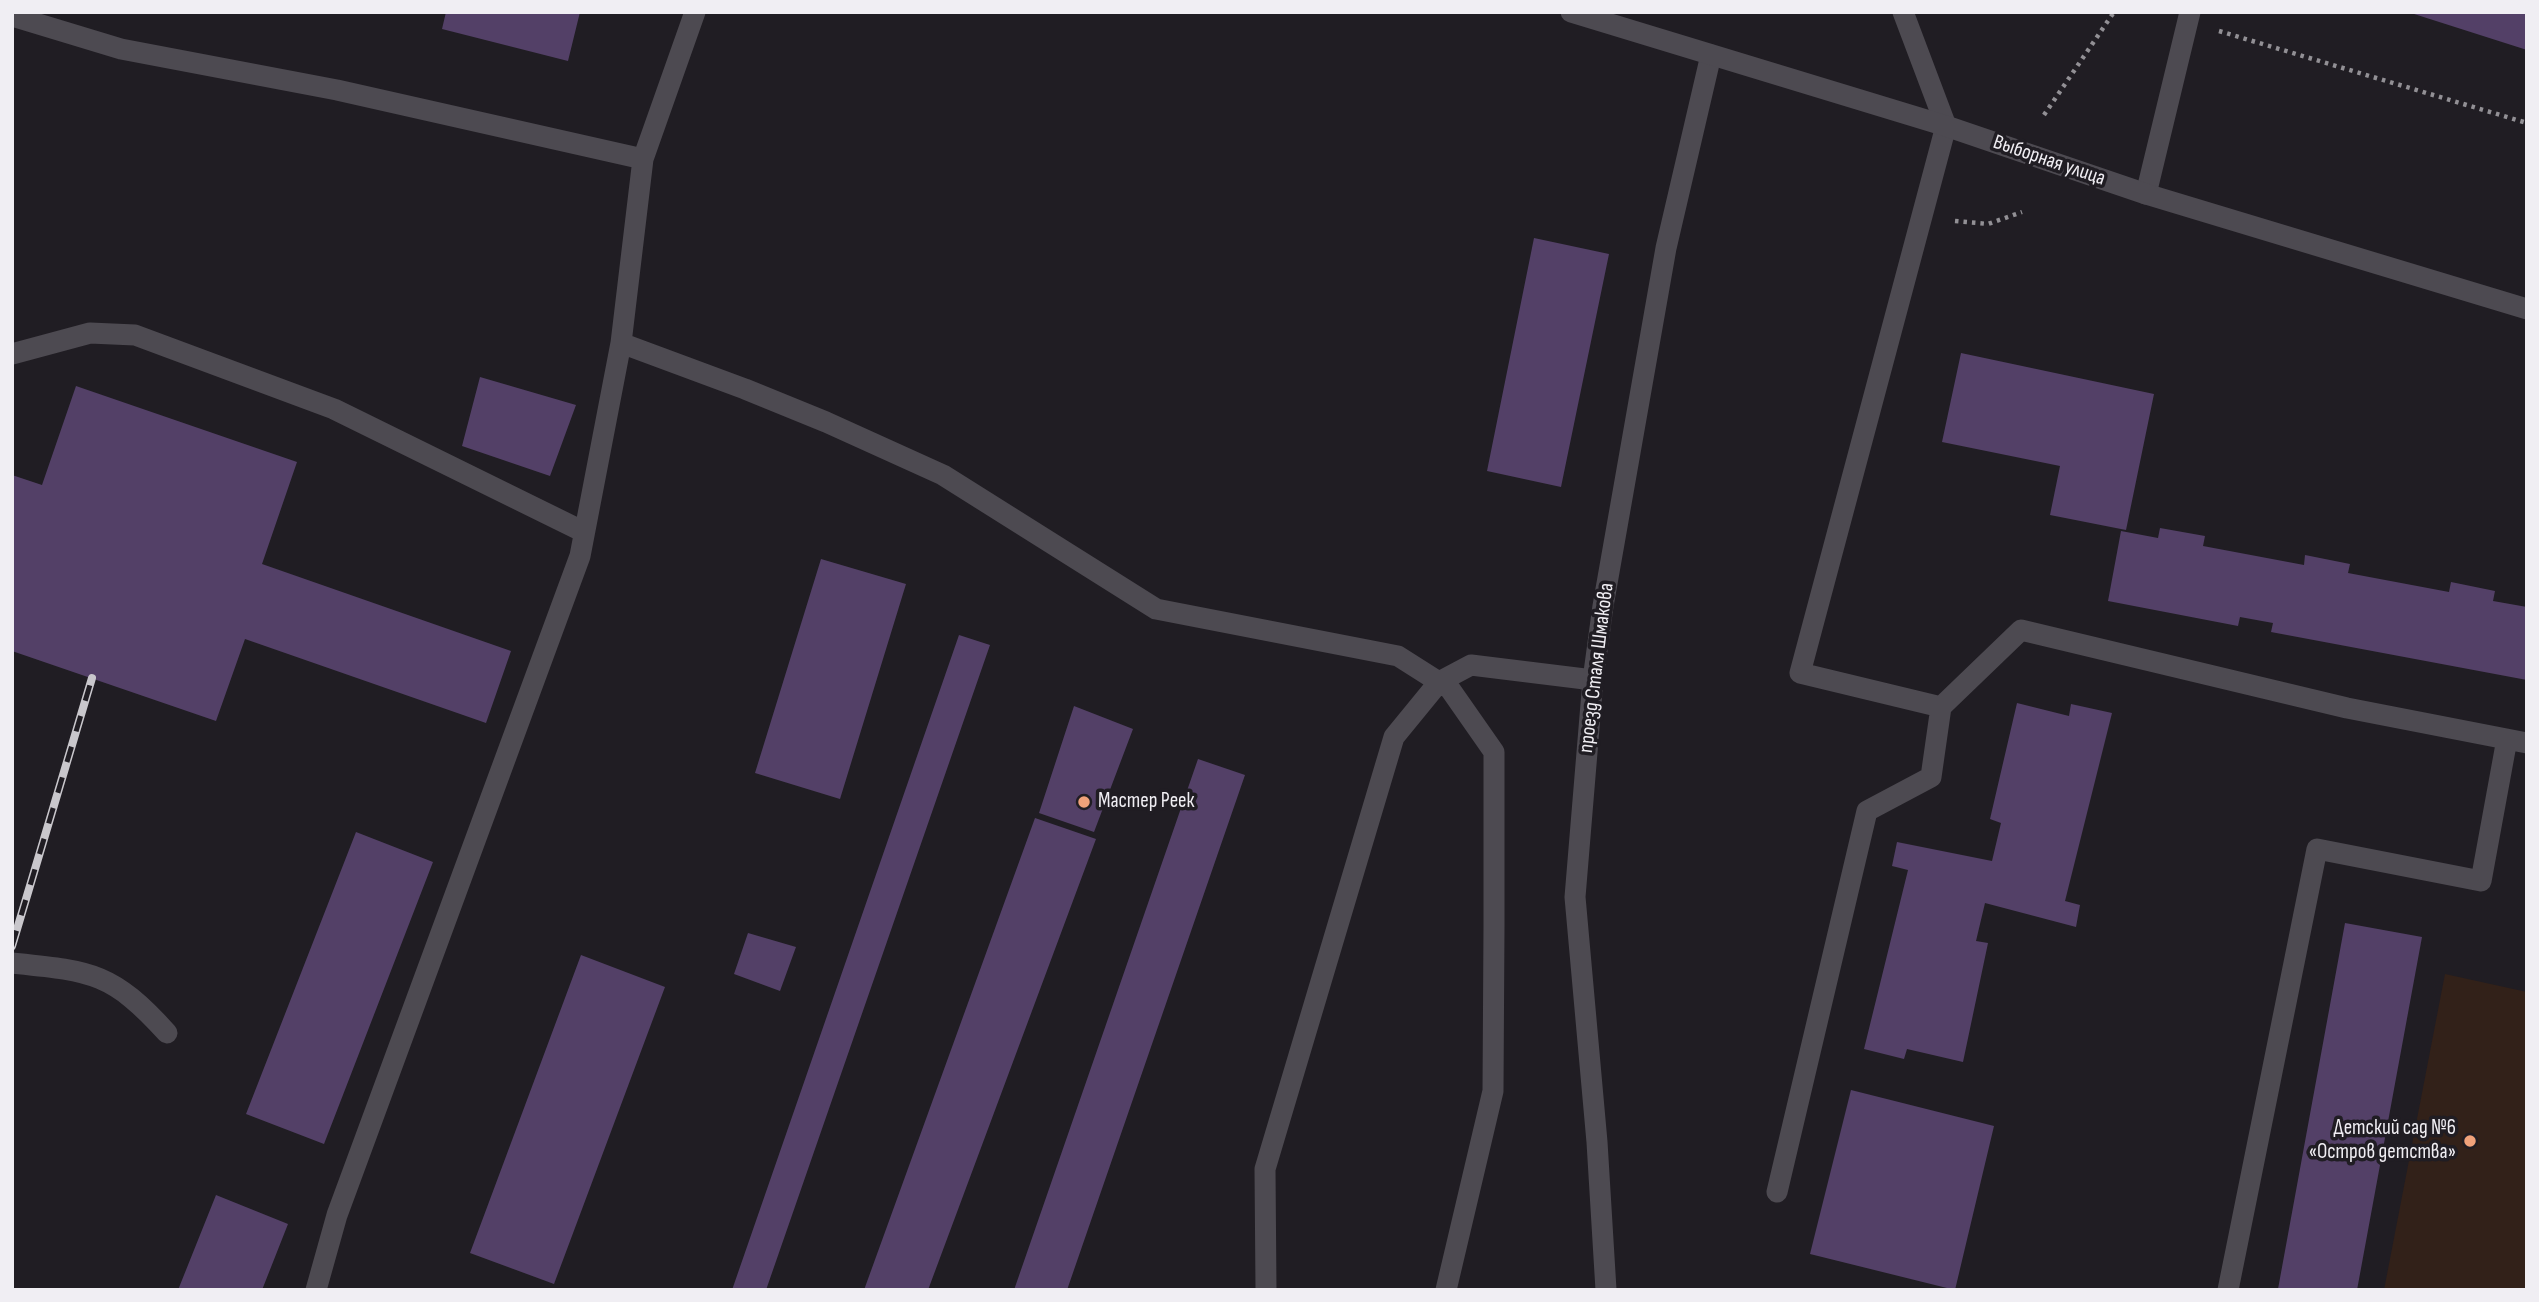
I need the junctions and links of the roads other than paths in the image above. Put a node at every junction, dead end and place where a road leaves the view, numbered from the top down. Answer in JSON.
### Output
{"nodes":[{"id":1,"x":695,"y":12,"type":"edge"},
{"id":2,"x":1571,"y":12,"type":"edge"},
{"id":3,"x":1908,"y":15,"type":"edge"},
{"id":4,"x":12,"y":16,"type":"edge"},
{"id":5,"x":2188,"y":17,"type":"edge"},
{"id":6,"x":1711,"y":55,"type":"junction"},
{"id":7,"x":1946,"y":126,"type":"junction"},
{"id":8,"x":643,"y":159,"type":"junction"},
{"id":9,"x":2146,"y":194,"type":"junction"},
{"id":10,"x":2527,"y":309,"type":"edge"},
{"id":11,"x":621,"y":343,"type":"junction"},
{"id":12,"x":12,"y":354,"type":"edge"},
{"id":13,"x":584,"y":532,"type":"junction"},
{"id":14,"x":1593,"y":680,"type":"junction"},
{"id":15,"x":1439,"y":682,"type":"junction"},
{"id":16,"x":1941,"y":707,"type":"junction"},
{"id":17,"x":2517,"y":741,"type":"edge"},
{"id":18,"x":12,"y":963,"type":"edge"},
{"id":19,"x":167,"y":1033,"type":"dead end"},
{"id":20,"x":1777,"y":1192,"type":"dead end"},
{"id":21,"x":316,"y":1290,"type":"edge"},
{"id":22,"x":1266,"y":1290,"type":"edge"},
{"id":23,"x":1446,"y":1290,"type":"edge"},
{"id":24,"x":1606,"y":1290,"type":"edge"},
{"id":25,"x":2228,"y":1290,"type":"edge"}],
"edges":[{"from":1,"to":8,"type":"street"},
{"from":2,"to":6,"type":"street","name":"Выборная улица"},
{"from":3,"to":7,"type":"street"},
{"from":4,"to":8,"type":"street"},
{"from":5,"to":9,"type":"street"},
{"from":6,"to":7,"type":"street","name":"Выборная улица"},
{"from":6,"to":14,"type":"street","name":"проезд Сталя Шмакова"},
{"from":7,"to":9,"type":"street","name":"Выборная улица"},
{"from":7,"to":16,"type":"street"},
{"from":8,"to":11,"type":"street"},
{"from":9,"to":10,"type":"street","name":"Выборная улица"},
{"from":11,"to":13,"type":"street"},
{"from":11,"to":15,"type":"street"},
{"from":12,"to":13,"type":"street"},
{"from":13,"to":21,"type":"street"},
{"from":14,"to":15,"type":"street"},
{"from":14,"to":24,"type":"street","name":"проезд Сталя Шмакова"},
{"from":15,"to":22,"type":"street"},
{"from":15,"to":23,"type":"street"},
{"from":16,"to":17,"type":"street"},
{"from":16,"to":20,"type":"street"},
{"from":17,"to":25,"type":"street"},
{"from":18,"to":19,"type":"street"}]}
